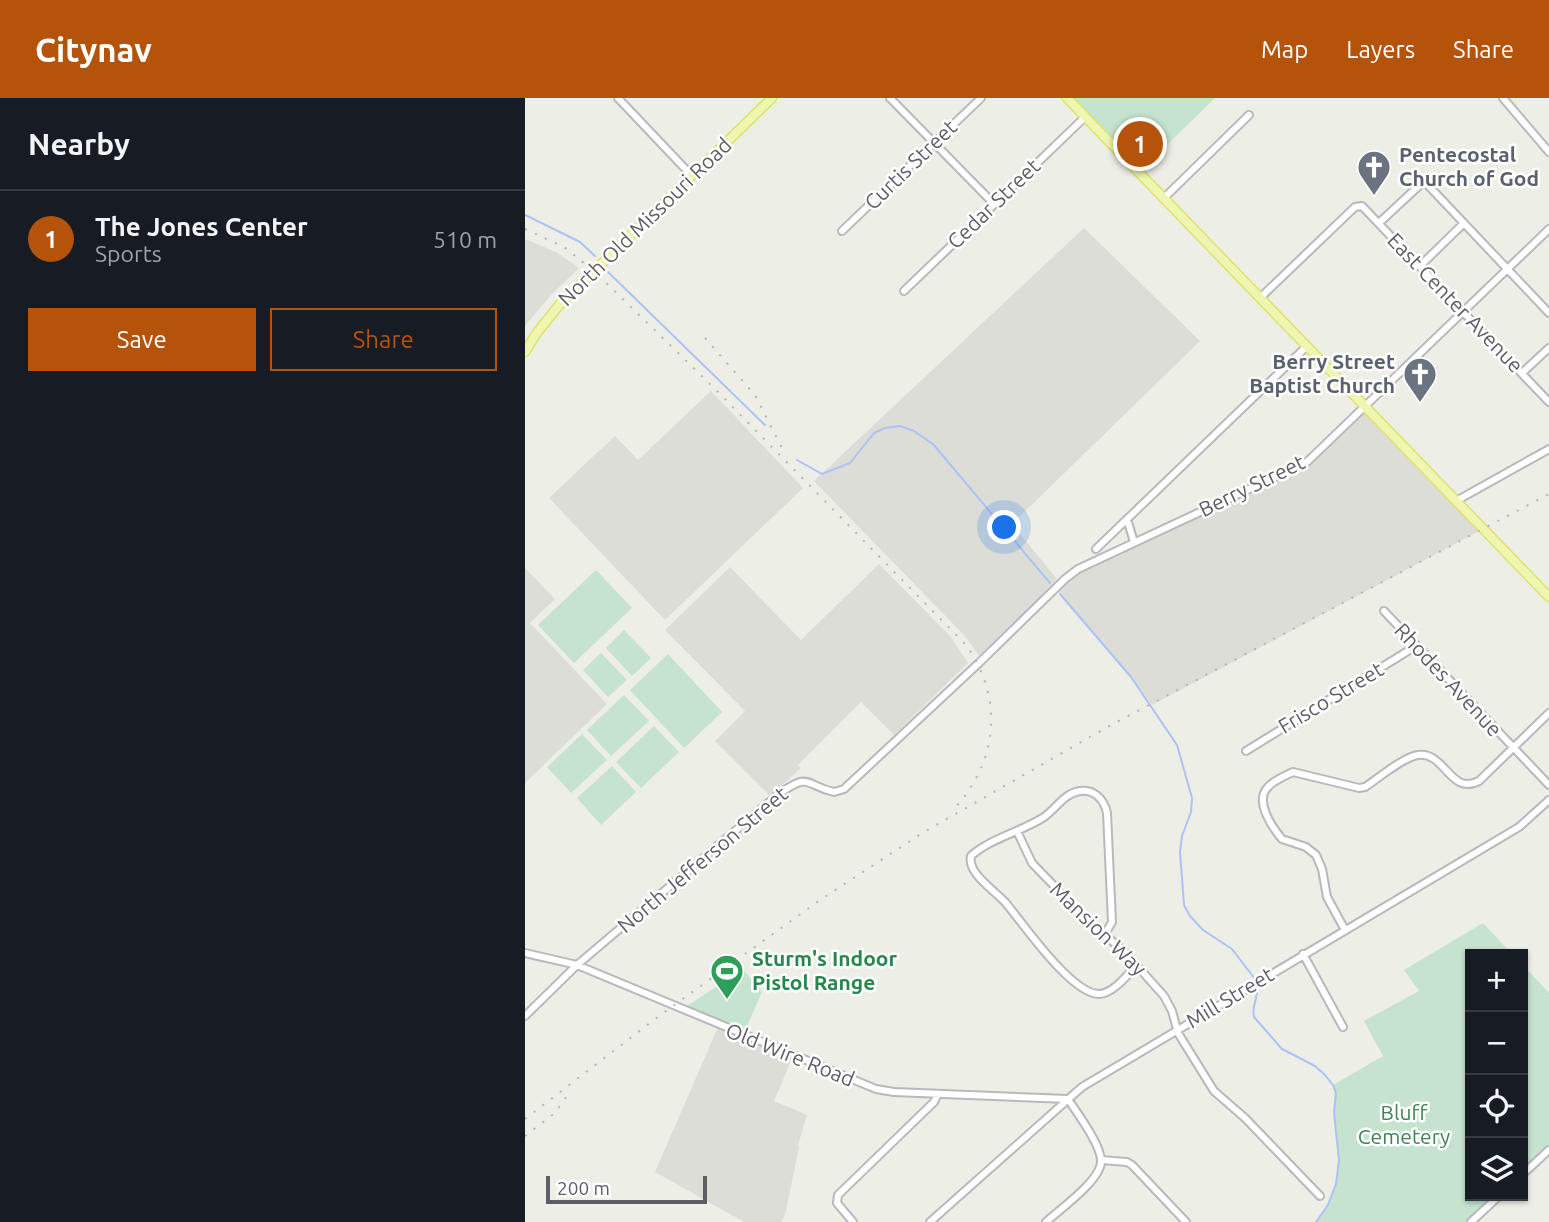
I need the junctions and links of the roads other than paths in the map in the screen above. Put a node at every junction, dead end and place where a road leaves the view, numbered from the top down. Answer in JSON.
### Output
{"nodes":[{"id":1,"x":618,"y":98,"type":"edge"},
{"id":2,"x":772,"y":98,"type":"edge"},
{"id":3,"x":890,"y":98,"type":"edge"},
{"id":4,"x":981,"y":98,"type":"edge"},
{"id":5,"x":1067,"y":98,"type":"edge"},
{"id":6,"x":1503,"y":98,"type":"edge"},
{"id":7,"x":1249,"y":115,"type":"dead end"},
{"id":8,"x":1085,"y":117,"type":"junction"},
{"id":9,"x":934,"y":143,"type":"junction"},
{"id":10,"x":1549,"y":152,"type":"edge"},
{"id":11,"x":692,"y":176,"type":"junction"},
{"id":12,"x":1164,"y":198,"type":"junction"},
{"id":13,"x":994,"y":204,"type":"junction"},
{"id":14,"x":1379,"y":223,"type":"junction"},
{"id":15,"x":1464,"y":223,"type":"junction"},
{"id":16,"x":1549,"y":229,"type":"edge"},
{"id":17,"x":842,"y":231,"type":"dead end"},
{"id":18,"x":1420,"y":266,"type":"junction"},
{"id":19,"x":1507,"y":269,"type":"junction"},
{"id":20,"x":904,"y":291,"type":"dead end"},
{"id":21,"x":1261,"y":298,"type":"junction"},
{"id":22,"x":1463,"y":311,"type":"junction"},
{"id":23,"x":1549,"y":313,"type":"edge"},
{"id":24,"x":1307,"y":346,"type":"junction"},
{"id":25,"x":1549,"y":348,"type":"edge"},
{"id":26,"x":525,"y":352,"type":"edge"},
{"id":27,"x":1522,"y":373,"type":"junction"},
{"id":28,"x":1549,"y":402,"type":"edge"},
{"id":29,"x":1365,"y":407,"type":"junction"},
{"id":30,"x":1549,"y":449,"type":"edge"},
{"id":31,"x":1456,"y":501,"type":"junction"},
{"id":32,"x":1127,"y":519,"type":"junction"},
{"id":33,"x":1134,"y":542,"type":"junction"},
{"id":34,"x":1096,"y":549,"type":"dead end"},
{"id":35,"x":1052,"y":591,"type":"joint"},
{"id":36,"x":1549,"y":597,"type":"edge"},
{"id":37,"x":1384,"y":611,"type":"dead end"},
{"id":38,"x":1416,"y":646,"type":"junction"},
{"id":39,"x":1549,"y":713,"type":"edge"},
{"id":40,"x":1513,"y":748,"type":"junction"},
{"id":41,"x":1246,"y":751,"type":"dead end"},
{"id":42,"x":1549,"y":785,"type":"edge"},
{"id":43,"x":1549,"y":800,"type":"edge"},
{"id":44,"x":1017,"y":831,"type":"junction"},
{"id":45,"x":1345,"y":930,"type":"junction"},
{"id":46,"x":1105,"y":934,"type":"junction"},
{"id":47,"x":525,"y":953,"type":"edge"},
{"id":48,"x":1303,"y":954,"type":"junction"},
{"id":49,"x":577,"y":965,"type":"junction"},
{"id":50,"x":1137,"y":965,"type":"junction"},
{"id":51,"x":525,"y":1016,"type":"edge"},
{"id":52,"x":1343,"y":1027,"type":"dead end"},
{"id":53,"x":1177,"y":1028,"type":"junction"},
{"id":54,"x":939,"y":1094,"type":"junction"},
{"id":55,"x":1068,"y":1098,"type":"junction"},
{"id":56,"x":1549,"y":1150,"type":"edge"},
{"id":57,"x":1101,"y":1160,"type":"junction"},
{"id":58,"x":1528,"y":1169,"type":"edge"},
{"id":59,"x":1320,"y":1196,"type":"dead end"},
{"id":60,"x":1494,"y":1201,"type":"edge"},
{"id":61,"x":853,"y":1222,"type":"edge"},
{"id":62,"x":930,"y":1222,"type":"edge"},
{"id":63,"x":1046,"y":1222,"type":"edge"},
{"id":64,"x":1187,"y":1222,"type":"edge"},
{"id":65,"x":1471,"y":1222,"type":"edge"}],
"edges":[{"from":1,"to":11,"type":"street"},
{"from":2,"to":11,"type":"main road","name":"North Old Missouri Road"},
{"from":3,"to":9,"type":"street"},
{"from":4,"to":9,"type":"street","name":"Curtis Street"},
{"from":5,"to":8,"type":"main road"},
{"from":6,"to":10,"type":"street"},
{"from":7,"to":12,"type":"street"},
{"from":8,"to":12,"type":"main road"},
{"from":8,"to":13,"type":"street","name":"Cedar Street"},
{"from":9,"to":13,"type":"street"},
{"from":9,"to":17,"type":"street","name":"Curtis Street"},
{"from":11,"to":26,"type":"main road","name":"North Old Missouri Road"},
{"from":12,"to":21,"type":"main road"},
{"from":13,"to":20,"type":"street","name":"Cedar Street"},
{"from":14,"to":15,"type":"street"},
{"from":14,"to":18,"type":"street","name":"East Center Avenue"},
{"from":14,"to":21,"type":"street","name":"East Center Avenue"},
{"from":15,"to":18,"type":"street"},
{"from":15,"to":19,"type":"street"},
{"from":16,"to":19,"type":"street","name":"Berry Street"},
{"from":18,"to":22,"type":"street","name":"East Center Avenue"},
{"from":19,"to":22,"type":"street","name":"Berry Street"},
{"from":19,"to":23,"type":"street"},
{"from":21,"to":24,"type":"main road"},
{"from":22,"to":27,"type":"street","name":"East Center Avenue"},
{"from":22,"to":29,"type":"street","name":"Berry Street"},
{"from":24,"to":29,"type":"main road"},
{"from":24,"to":32,"type":"street"},
{"from":25,"to":27,"type":"street"},
{"from":27,"to":28,"type":"street","name":"East Center Avenue"},
{"from":29,"to":31,"type":"main road"},
{"from":29,"to":33,"type":"street","name":"Berry Street"},
{"from":30,"to":31,"type":"street"},
{"from":31,"to":36,"type":"main road"},
{"from":32,"to":33,"type":"street"},
{"from":32,"to":34,"type":"street"},
{"from":33,"to":35,"type":"street","name":"Berry Street"},
{"from":35,"to":49,"type":"street","name":"North Jefferson Street"},
{"from":37,"to":38,"type":"street","name":"Rhodes Avenue"},
{"from":38,"to":40,"type":"street","name":"Rhodes Avenue"},
{"from":38,"to":41,"type":"street","name":"Frisco Street"},
{"from":39,"to":40,"type":"street"},
{"from":40,"to":42,"type":"street","name":"Rhodes Avenue"},
{"from":40,"to":45,"type":"street","name":"Rhodes Avenue"},
{"from":43,"to":45,"type":"street","name":"Mill Street"},
{"from":44,"to":46,"type":"street","name":"Mansion Way"},
{"from":44,"to":46,"type":"street"},
{"from":44,"to":50,"type":"street"},
{"from":45,"to":48,"type":"street","name":"Mill Street"},
{"from":46,"to":50,"type":"street","name":"Mansion Way"},
{"from":47,"to":49,"type":"street","name":"Old Wire Road"},
{"from":48,"to":52,"type":"street"},
{"from":48,"to":53,"type":"street","name":"Mill Street"},
{"from":49,"to":51,"type":"street","name":"North Jefferson Street"},
{"from":49,"to":54,"type":"street","name":"Old Wire Road"},
{"from":50,"to":53,"type":"street","name":"Mansion Way"},
{"from":53,"to":55,"type":"street","name":"Mill Street"},
{"from":53,"to":59,"type":"street","name":"Mansion Way"},
{"from":54,"to":55,"type":"street","name":"Old Wire Road"},
{"from":54,"to":61,"type":"street"},
{"from":55,"to":57,"type":"street"},
{"from":55,"to":62,"type":"street","name":"Mill Street"},
{"from":56,"to":58,"type":"street"},
{"from":57,"to":63,"type":"street"},
{"from":57,"to":64,"type":"street"},
{"from":60,"to":65,"type":"street"}]}
